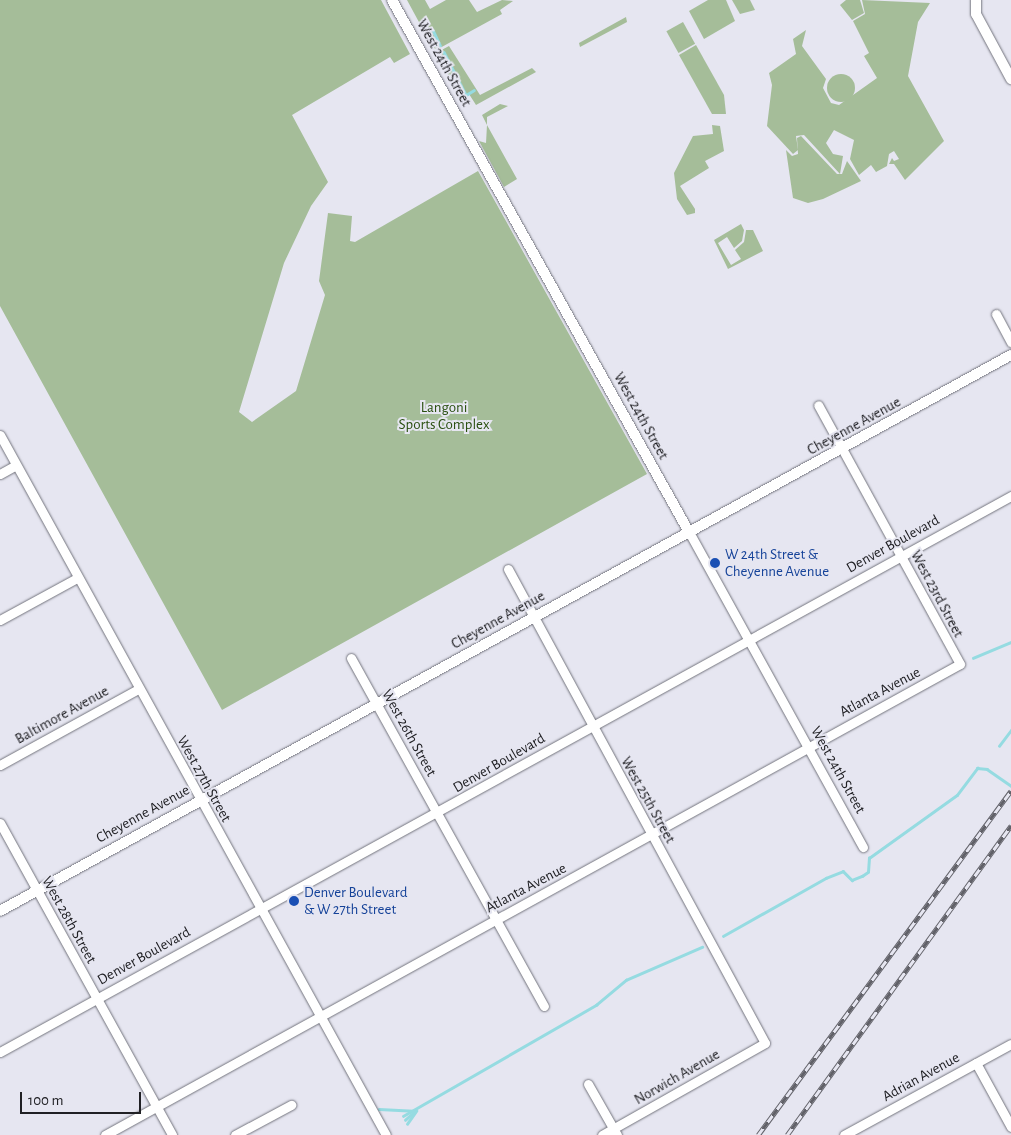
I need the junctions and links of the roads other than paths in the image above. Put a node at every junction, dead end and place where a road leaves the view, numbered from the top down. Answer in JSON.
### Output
{"nodes":[{"id":1,"x":392,"y":0,"type":"edge"},
{"id":2,"x":976,"y":0,"type":"edge"},
{"id":3,"x":1011,"y":79,"type":"edge"},
{"id":4,"x":996,"y":314,"type":"dead end"},
{"id":5,"x":1011,"y":342,"type":"edge"},
{"id":6,"x":1011,"y":355,"type":"edge"},
{"id":7,"x":818,"y":405,"type":"dead end"},
{"id":8,"x":0,"y":435,"type":"edge"},
{"id":9,"x":842,"y":450,"type":"junction"},
{"id":10,"x":16,"y":465,"type":"junction"},
{"id":11,"x":0,"y":474,"type":"edge"},
{"id":12,"x":1011,"y":496,"type":"edge"},
{"id":13,"x":689,"y":532,"type":"junction"},
{"id":14,"x":900,"y":554,"type":"junction"},
{"id":15,"x":508,"y":569,"type":"dead end"},
{"id":16,"x":78,"y":578,"type":"junction"},
{"id":17,"x":534,"y":617,"type":"junction"},
{"id":18,"x":0,"y":620,"type":"edge"},
{"id":19,"x":748,"y":639,"type":"junction"},
{"id":20,"x":352,"y":658,"type":"dead end"},
{"id":21,"x":960,"y":664,"type":"joint"},
{"id":22,"x":138,"y":689,"type":"junction"},
{"id":23,"x":377,"y":704,"type":"junction"},
{"id":24,"x":591,"y":726,"type":"junction"},
{"id":25,"x":807,"y":747,"type":"junction"},
{"id":26,"x":0,"y":765,"type":"edge"},
{"id":27,"x":200,"y":800,"type":"junction"},
{"id":28,"x":438,"y":813,"type":"junction"},
{"id":29,"x":0,"y":823,"type":"edge"},
{"id":30,"x":651,"y":835,"type":"junction"},
{"id":31,"x":863,"y":847,"type":"dead end"},
{"id":32,"x":38,"y":890,"type":"junction"},
{"id":33,"x":259,"y":908,"type":"junction"},
{"id":34,"x":0,"y":911,"type":"edge"},
{"id":35,"x":496,"y":919,"type":"junction"},
{"id":36,"x":97,"y":998,"type":"junction"},
{"id":37,"x":544,"y":1006,"type":"dead end"},
{"id":38,"x":319,"y":1016,"type":"junction"},
{"id":39,"x":765,"y":1043,"type":"joint"},
{"id":40,"x":1011,"y":1044,"type":"edge"},
{"id":41,"x":0,"y":1052,"type":"edge"},
{"id":42,"x":976,"y":1063,"type":"junction"},
{"id":43,"x":588,"y":1084,"type":"dead end"},
{"id":44,"x":291,"y":1105,"type":"dead end"},
{"id":45,"x":157,"y":1107,"type":"junction"},
{"id":46,"x":1011,"y":1128,"type":"edge"},
{"id":47,"x":616,"y":1132,"type":"edge"},
{"id":48,"x":105,"y":1135,"type":"edge"},
{"id":49,"x":172,"y":1135,"type":"edge"},
{"id":50,"x":235,"y":1135,"type":"edge"},
{"id":51,"x":386,"y":1135,"type":"edge"},
{"id":52,"x":602,"y":1135,"type":"edge"},
{"id":53,"x":844,"y":1135,"type":"edge"}],
"edges":[{"from":1,"to":13,"type":"street","name":"West 24th Street"},
{"from":2,"to":3,"type":"street"},
{"from":4,"to":5,"type":"street"},
{"from":6,"to":9,"type":"street","name":"Cheyenne Avenue"},
{"from":7,"to":9,"type":"street","name":"West 23rd Street"},
{"from":8,"to":10,"type":"street","name":"West 27th Street"},
{"from":9,"to":13,"type":"street","name":"Cheyenne Avenue"},
{"from":9,"to":14,"type":"street","name":"West 23rd Street"},
{"from":10,"to":11,"type":"street"},
{"from":10,"to":16,"type":"street","name":"West 27th Street"},
{"from":12,"to":14,"type":"street","name":"Denver Boulevard"},
{"from":13,"to":17,"type":"street","name":"Cheyenne Avenue"},
{"from":13,"to":19,"type":"street","name":"West 24th Street"},
{"from":14,"to":19,"type":"street","name":"Denver Boulevard"},
{"from":14,"to":21,"type":"street","name":"West 23rd Street"},
{"from":15,"to":17,"type":"street","name":"West 25th Street"},
{"from":16,"to":18,"type":"street"},
{"from":16,"to":22,"type":"street","name":"West 27th Street"},
{"from":17,"to":23,"type":"street","name":"Cheyenne Avenue"},
{"from":17,"to":24,"type":"street","name":"West 25th Street"},
{"from":19,"to":24,"type":"street","name":"Denver Boulevard"},
{"from":19,"to":25,"type":"street","name":"West 24th Street"},
{"from":20,"to":23,"type":"street","name":"West 26th Street"},
{"from":21,"to":25,"type":"street","name":"Atlanta Avenue"},
{"from":22,"to":26,"type":"street","name":"Baltimore Avenue"},
{"from":22,"to":27,"type":"street","name":"West 27th Street"},
{"from":23,"to":27,"type":"street","name":"Cheyenne Avenue"},
{"from":23,"to":28,"type":"street","name":"West 26th Street"},
{"from":24,"to":28,"type":"street","name":"Denver Boulevard"},
{"from":24,"to":30,"type":"street","name":"West 25th Street"},
{"from":25,"to":30,"type":"street","name":"Atlanta Avenue"},
{"from":25,"to":31,"type":"street","name":"West 24th Street"},
{"from":27,"to":32,"type":"street","name":"Cheyenne Avenue"},
{"from":27,"to":33,"type":"street","name":"West 27th Street"},
{"from":28,"to":33,"type":"street","name":"Denver Boulevard"},
{"from":28,"to":35,"type":"street","name":"West 26th Street"},
{"from":29,"to":32,"type":"street","name":"West 28th Street"},
{"from":30,"to":35,"type":"street","name":"Atlanta Avenue"},
{"from":30,"to":39,"type":"street","name":"West 25th Street"},
{"from":32,"to":34,"type":"street","name":"Cheyenne Avenue"},
{"from":32,"to":36,"type":"street","name":"West 28th Street"},
{"from":33,"to":36,"type":"street","name":"Denver Boulevard"},
{"from":33,"to":38,"type":"street","name":"West 27th Street"},
{"from":35,"to":37,"type":"street","name":"West 26th Street"},
{"from":35,"to":38,"type":"street","name":"Atlanta Avenue"},
{"from":36,"to":41,"type":"street","name":"Denver Boulevard"},
{"from":36,"to":45,"type":"street","name":"West 28th Street"},
{"from":38,"to":45,"type":"street","name":"Atlanta Avenue"},
{"from":38,"to":51,"type":"street","name":"West 27th Street"},
{"from":39,"to":47,"type":"street","name":"Norwich Avenue"},
{"from":40,"to":42,"type":"street","name":"Adrian Avenue"},
{"from":42,"to":46,"type":"street"},
{"from":42,"to":53,"type":"street","name":"Adrian Avenue"},
{"from":43,"to":47,"type":"street"},
{"from":44,"to":50,"type":"street"},
{"from":45,"to":48,"type":"street","name":"Atlanta Avenue"},
{"from":45,"to":49,"type":"street","name":"West 28th Street"},
{"from":47,"to":52,"type":"street","name":"Norwich Avenue"}]}
